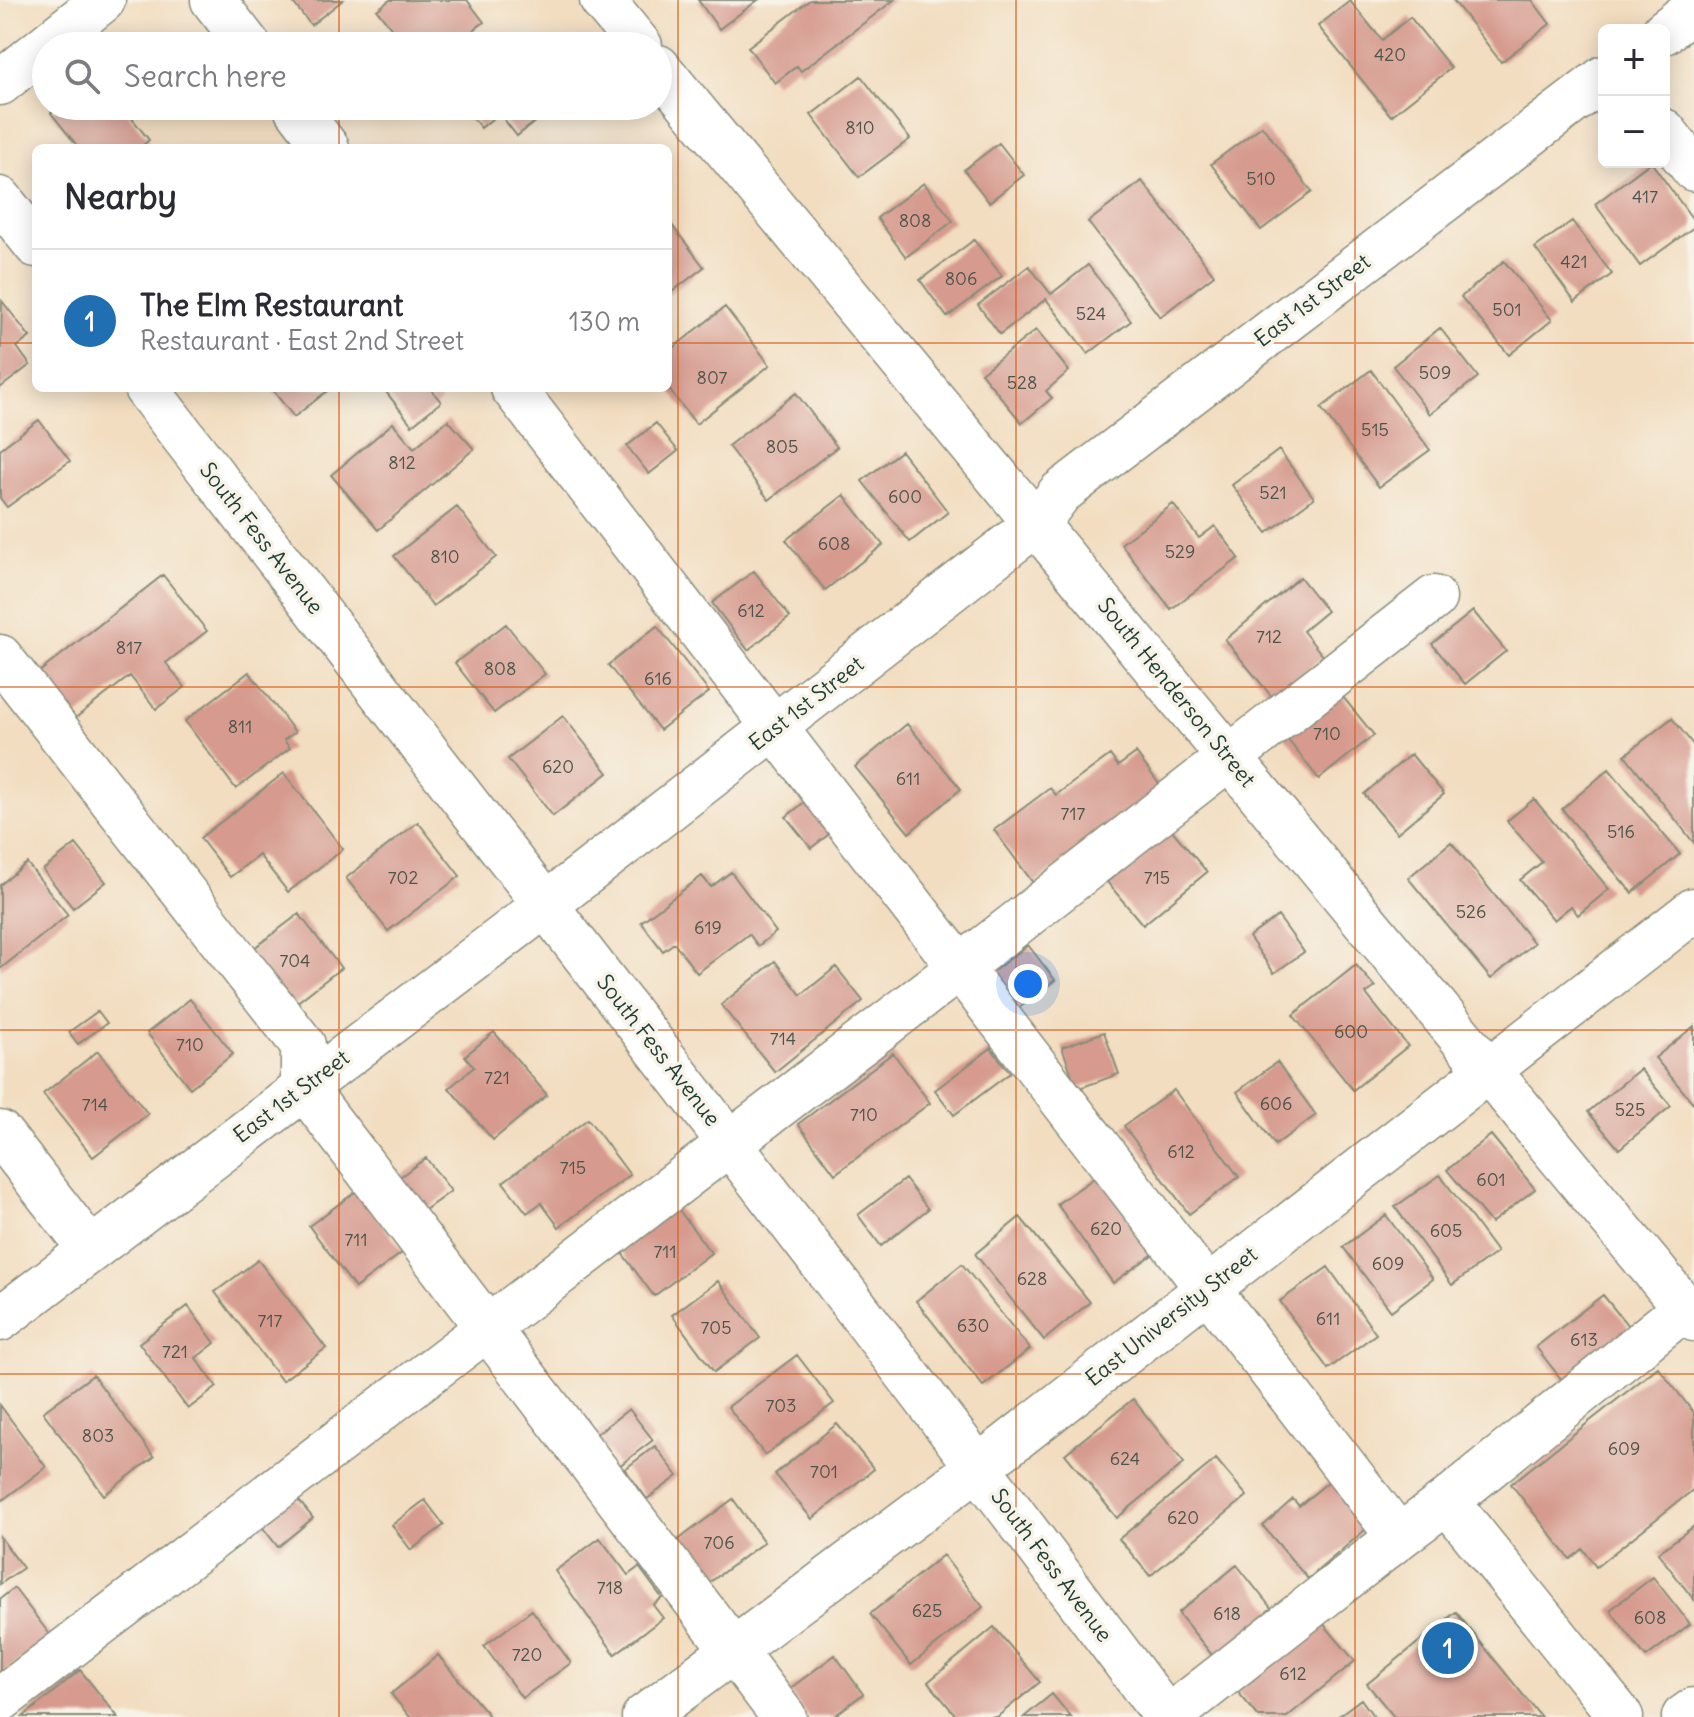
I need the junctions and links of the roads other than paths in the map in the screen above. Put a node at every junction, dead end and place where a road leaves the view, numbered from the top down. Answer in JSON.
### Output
{"nodes":[{"id":1,"x":103,"y":0,"type":"edge"},
{"id":2,"x":213,"y":0,"type":"edge"},
{"id":3,"x":602,"y":0,"type":"edge"},
{"id":4,"x":1694,"y":9,"type":"edge"},
{"id":5,"x":1670,"y":27,"type":"edge"},
{"id":6,"x":63,"y":32,"type":"edge"},
{"id":7,"x":238,"y":32,"type":"edge"},
{"id":8,"x":628,"y":32,"type":"edge"},
{"id":9,"x":32,"y":57,"type":"edge"},
{"id":10,"x":0,"y":83,"type":"edge"},
{"id":11,"x":1598,"y":83,"type":"edge"},
{"id":12,"x":672,"y":84,"type":"edge"},
{"id":13,"x":306,"y":120,"type":"edge"},
{"id":14,"x":1670,"y":139,"type":"edge"},
{"id":15,"x":324,"y":144,"type":"edge"},
{"id":16,"x":1694,"y":169,"type":"edge"},
{"id":17,"x":0,"y":199,"type":"edge"},
{"id":18,"x":32,"y":240,"type":"edge"},
{"id":19,"x":149,"y":392,"type":"edge"},
{"id":20,"x":516,"y":392,"type":"edge"},
{"id":21,"x":1037,"y":523,"type":"junction"},
{"id":22,"x":1434,"y":598,"type":"dead end"},
{"id":23,"x":0,"y":657,"type":"edge"},
{"id":24,"x":773,"y":729,"type":"junction"},
{"id":25,"x":1230,"y":757,"type":"junction"},
{"id":26,"x":544,"y":906,"type":"junction"},
{"id":27,"x":1694,"y":910,"type":"edge"},
{"id":28,"x":958,"y":969,"type":"junction"},
{"id":29,"x":1487,"y":1070,"type":"junction"},
{"id":30,"x":303,"y":1086,"type":"junction"},
{"id":31,"x":0,"y":1133,"type":"edge"},
{"id":32,"x":731,"y":1142,"type":"junction"},
{"id":33,"x":90,"y":1249,"type":"junction"},
{"id":34,"x":1206,"y":1289,"type":"junction"},
{"id":35,"x":1690,"y":1314,"type":"edge"},
{"id":36,"x":0,"y":1319,"type":"edge"},
{"id":37,"x":486,"y":1327,"type":"junction"},
{"id":38,"x":978,"y":1465,"type":"junction"},
{"id":39,"x":1447,"y":1501,"type":"junction"},
{"id":40,"x":1399,"y":1537,"type":"junction"},
{"id":41,"x":732,"y":1650,"type":"junction"},
{"id":42,"x":0,"y":1700,"type":"edge"},
{"id":43,"x":1694,"y":1710,"type":"edge"},
{"id":44,"x":644,"y":1717,"type":"edge"},
{"id":45,"x":784,"y":1717,"type":"edge"},
{"id":46,"x":1167,"y":1717,"type":"edge"},
{"id":47,"x":1621,"y":1717,"type":"edge"},
{"id":48,"x":1684,"y":1717,"type":"edge"}],
"edges":[{"from":1,"to":6,"type":"street"},
{"from":2,"to":7,"type":"street"},
{"from":3,"to":8,"type":"street"},
{"from":4,"to":5,"type":"street"},
{"from":9,"to":10,"type":"street"},
{"from":11,"to":21,"type":"street","name":"East 1st Street"},
{"from":12,"to":21,"type":"street","name":"South Henderson Street"},
{"from":13,"to":15,"type":"street"},
{"from":14,"to":16,"type":"street"},
{"from":17,"to":18,"type":"street"},
{"from":19,"to":26,"type":"street","name":"South Fess Avenue"},
{"from":20,"to":24,"type":"street"},
{"from":21,"to":24,"type":"street","name":"East 1st Street"},
{"from":21,"to":25,"type":"street","name":"South Henderson Street"},
{"from":22,"to":25,"type":"street"},
{"from":23,"to":30,"type":"street"},
{"from":24,"to":26,"type":"street","name":"East 1st Street"},
{"from":24,"to":28,"type":"street"},
{"from":25,"to":28,"type":"street"},
{"from":25,"to":29,"type":"street","name":"South Henderson Street"},
{"from":26,"to":30,"type":"street","name":"East 1st Street"},
{"from":26,"to":32,"type":"street","name":"South Fess Avenue"},
{"from":27,"to":29,"type":"street","name":"East University Street"},
{"from":28,"to":32,"type":"street"},
{"from":28,"to":34,"type":"street"},
{"from":29,"to":34,"type":"street","name":"East University Street"},
{"from":29,"to":35,"type":"street","name":"South Henderson Street"},
{"from":30,"to":33,"type":"street","name":"East 1st Street"},
{"from":30,"to":37,"type":"street"},
{"from":31,"to":33,"type":"street"},
{"from":32,"to":37,"type":"street"},
{"from":32,"to":38,"type":"street","name":"South Fess Avenue"},
{"from":33,"to":36,"type":"street","name":"East 1st Street"},
{"from":34,"to":38,"type":"street","name":"East University Street"},
{"from":34,"to":40,"type":"street"},
{"from":35,"to":39,"type":"street"},
{"from":37,"to":41,"type":"street"},
{"from":37,"to":42,"type":"street"},
{"from":38,"to":41,"type":"street","name":"East University Street"},
{"from":38,"to":46,"type":"street","name":"South Fess Avenue"},
{"from":39,"to":40,"type":"street"},
{"from":39,"to":47,"type":"street"},
{"from":40,"to":46,"type":"street"},
{"from":41,"to":44,"type":"street","name":"East University Street"},
{"from":41,"to":45,"type":"street"},
{"from":43,"to":48,"type":"street"}]}
